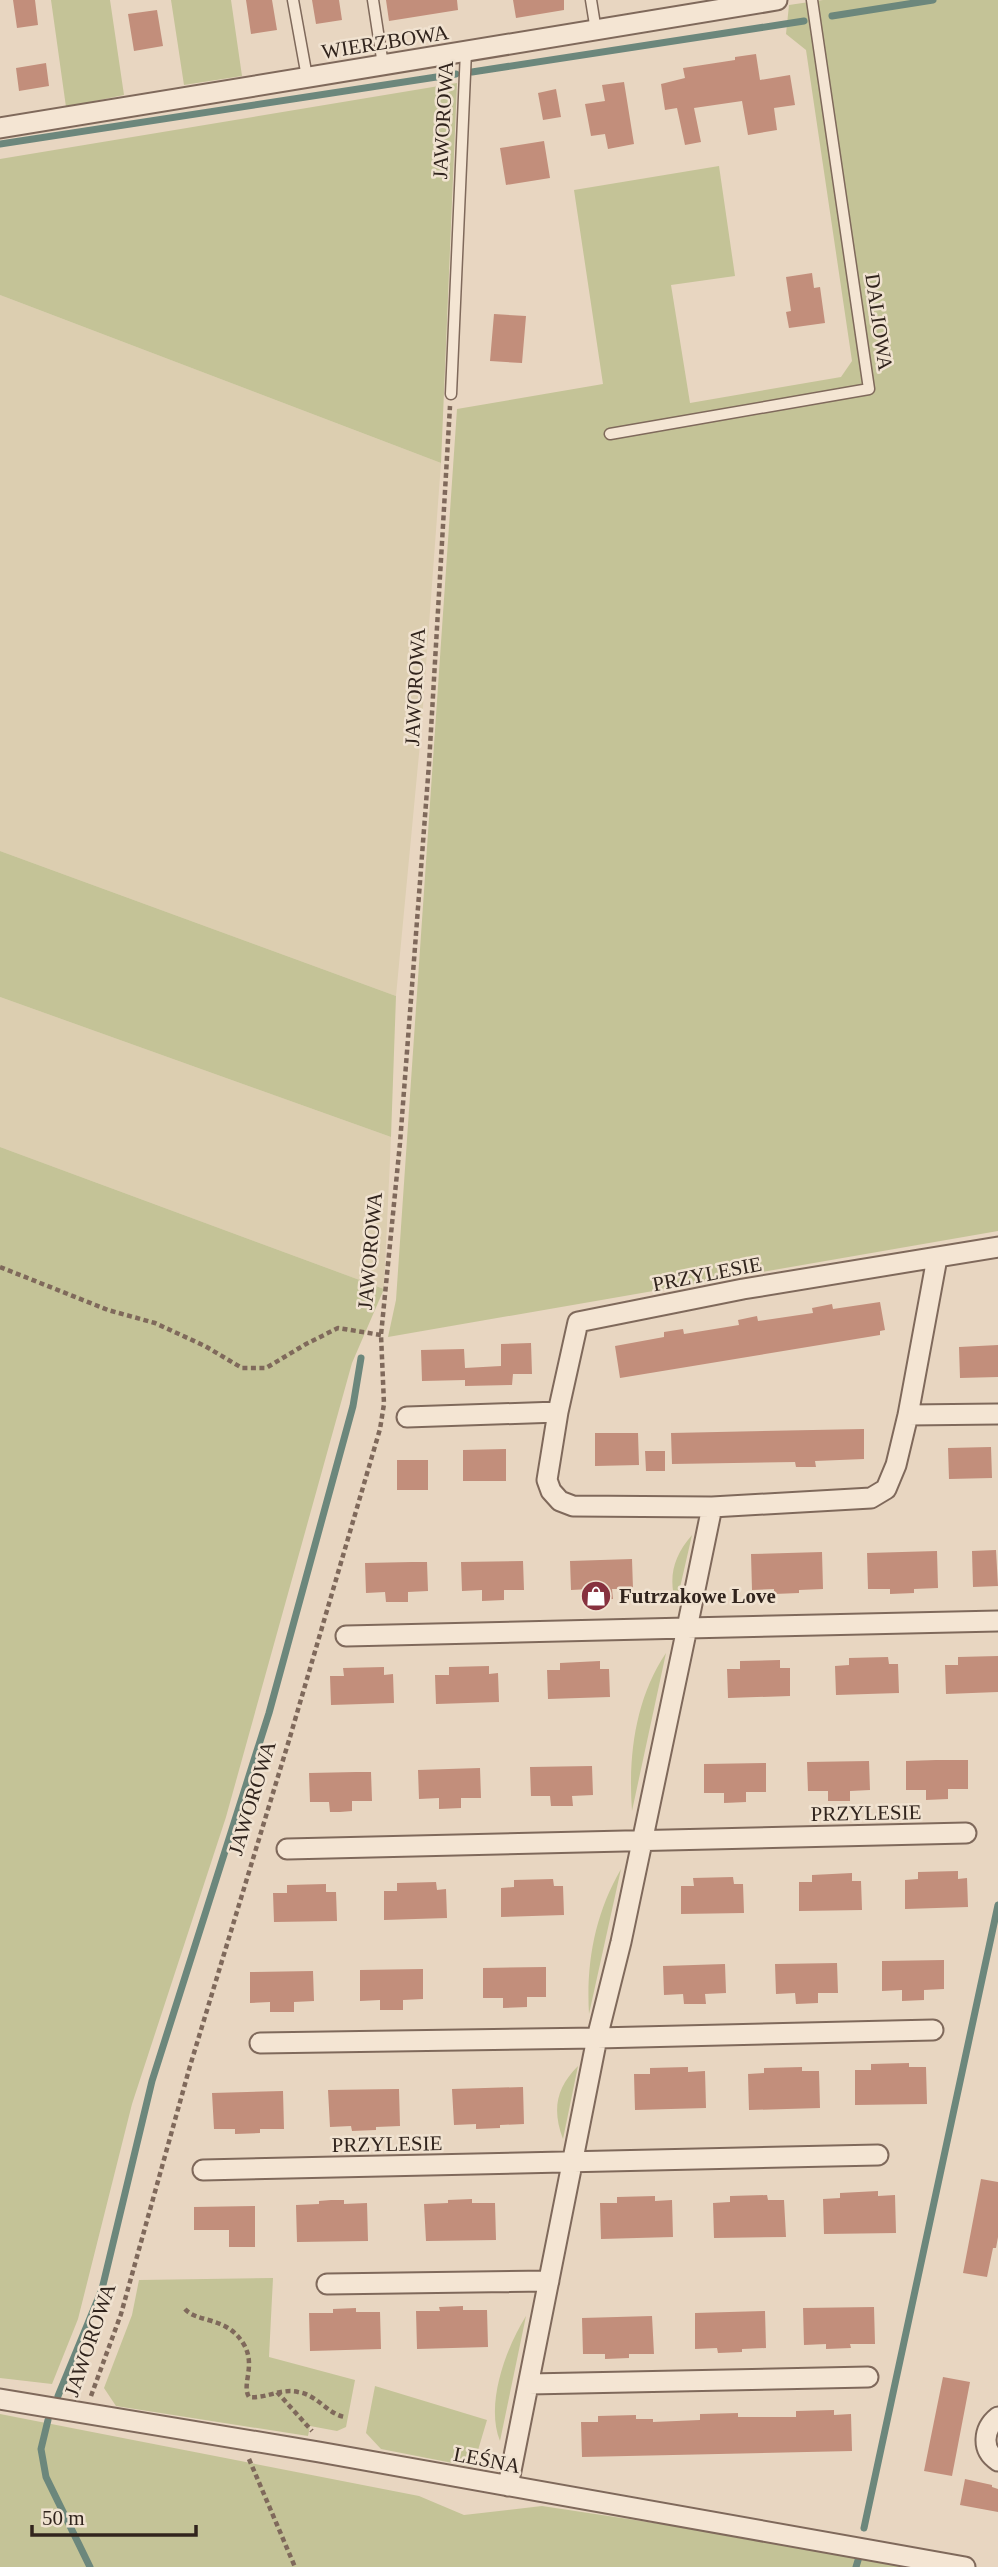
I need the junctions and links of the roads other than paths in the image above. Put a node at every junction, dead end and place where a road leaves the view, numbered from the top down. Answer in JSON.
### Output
{"nodes":[{"id":1,"x":293,"y":0,"type":"edge"},
{"id":2,"x":373,"y":0,"type":"edge"},
{"id":3,"x":591,"y":0,"type":"edge"},
{"id":4,"x":777,"y":0,"type":"edge"},
{"id":5,"x":812,"y":0,"type":"edge"},
{"id":6,"x":596,"y":31,"type":"junction"},
{"id":7,"x":466,"y":51,"type":"junction"},
{"id":8,"x":383,"y":65,"type":"junction"},
{"id":9,"x":307,"y":78,"type":"junction"},
{"id":10,"x":0,"y":128,"type":"edge"},
{"id":11,"x":451,"y":394,"type":"road end"},
{"id":12,"x":610,"y":434,"type":"dead end"},
{"id":13,"x":998,"y":1247,"type":"edge"},
{"id":14,"x":937,"y":1258,"type":"junction"},
{"id":15,"x":558,"y":1412,"type":"junction"},
{"id":16,"x":998,"y":1414,"type":"edge"},
{"id":17,"x":908,"y":1415,"type":"junction"},
{"id":18,"x":407,"y":1417,"type":"dead end"},
{"id":19,"x":712,"y":1507,"type":"junction"},
{"id":20,"x":998,"y":1621,"type":"edge"},
{"id":21,"x":687,"y":1628,"type":"junction"},
{"id":22,"x":346,"y":1636,"type":"dead end"},
{"id":23,"x":966,"y":1833,"type":"dead end"},
{"id":24,"x":641,"y":1840,"type":"junction"},
{"id":25,"x":287,"y":1849,"type":"dead end"},
{"id":26,"x":933,"y":2030,"type":"dead end"},
{"id":27,"x":597,"y":2038,"type":"junction"},
{"id":28,"x":260,"y":2043,"type":"dead end"},
{"id":29,"x":878,"y":2155,"type":"dead end"},
{"id":30,"x":572,"y":2163,"type":"junction"},
{"id":31,"x":203,"y":2170,"type":"dead end"},
{"id":32,"x":549,"y":2281,"type":"junction"},
{"id":33,"x":327,"y":2284,"type":"dead end"},
{"id":34,"x":868,"y":2377,"type":"dead end"},
{"id":35,"x":529,"y":2384,"type":"junction"},
{"id":36,"x":0,"y":2399,"type":"edge"},
{"id":37,"x":998,"y":2417,"type":"edge"},
{"id":38,"x":998,"y":2461,"type":"edge"},
{"id":39,"x":508,"y":2486,"type":"junction"},
{"id":40,"x":965,"y":2567,"type":"edge"}],
"edges":[{"from":1,"to":9,"type":"lane"},
{"from":2,"to":8,"type":"lane"},
{"from":3,"to":6,"type":"lane"},
{"from":4,"to":6,"type":"street","name":"WIERZBOWA"},
{"from":5,"to":12,"type":"lane","name":"DALIOWA"},
{"from":6,"to":7,"type":"street","name":"WIERZBOWA"},
{"from":7,"to":8,"type":"street","name":"WIERZBOWA"},
{"from":7,"to":11,"type":"lane","name":"JAWOROWA"},
{"from":8,"to":9,"type":"street","name":"WIERZBOWA"},
{"from":9,"to":10,"type":"street","name":"WIERZBOWA"},
{"from":13,"to":14,"type":"street","name":"PRZYLESIE"},
{"from":14,"to":15,"type":"street","name":"PRZYLESIE"},
{"from":14,"to":17,"type":"street","name":"PRZYLESIE"},
{"from":15,"to":18,"type":"street"},
{"from":15,"to":19,"type":"street","name":"PRZYLESIE"},
{"from":16,"to":17,"type":"street"},
{"from":17,"to":19,"type":"street","name":"PRZYLESIE"},
{"from":19,"to":21,"type":"street"},
{"from":20,"to":21,"type":"street"},
{"from":21,"to":22,"type":"street"},
{"from":21,"to":24,"type":"street"},
{"from":23,"to":24,"type":"street","name":"PRZYLESIE"},
{"from":24,"to":25,"type":"street","name":"PRZYLESIE"},
{"from":24,"to":27,"type":"street"},
{"from":26,"to":27,"type":"street"},
{"from":27,"to":28,"type":"street"},
{"from":27,"to":30,"type":"street"},
{"from":29,"to":30,"type":"street","name":"PRZYLESIE"},
{"from":30,"to":31,"type":"street","name":"PRZYLESIE"},
{"from":30,"to":32,"type":"street"},
{"from":32,"to":33,"type":"street"},
{"from":32,"to":35,"type":"street"},
{"from":34,"to":35,"type":"street"},
{"from":35,"to":39,"type":"street"},
{"from":36,"to":39,"type":"street","name":"LEŚNA"},
{"from":37,"to":38,"type":"street"},
{"from":39,"to":40,"type":"street","name":"LEŚNA"}]}
